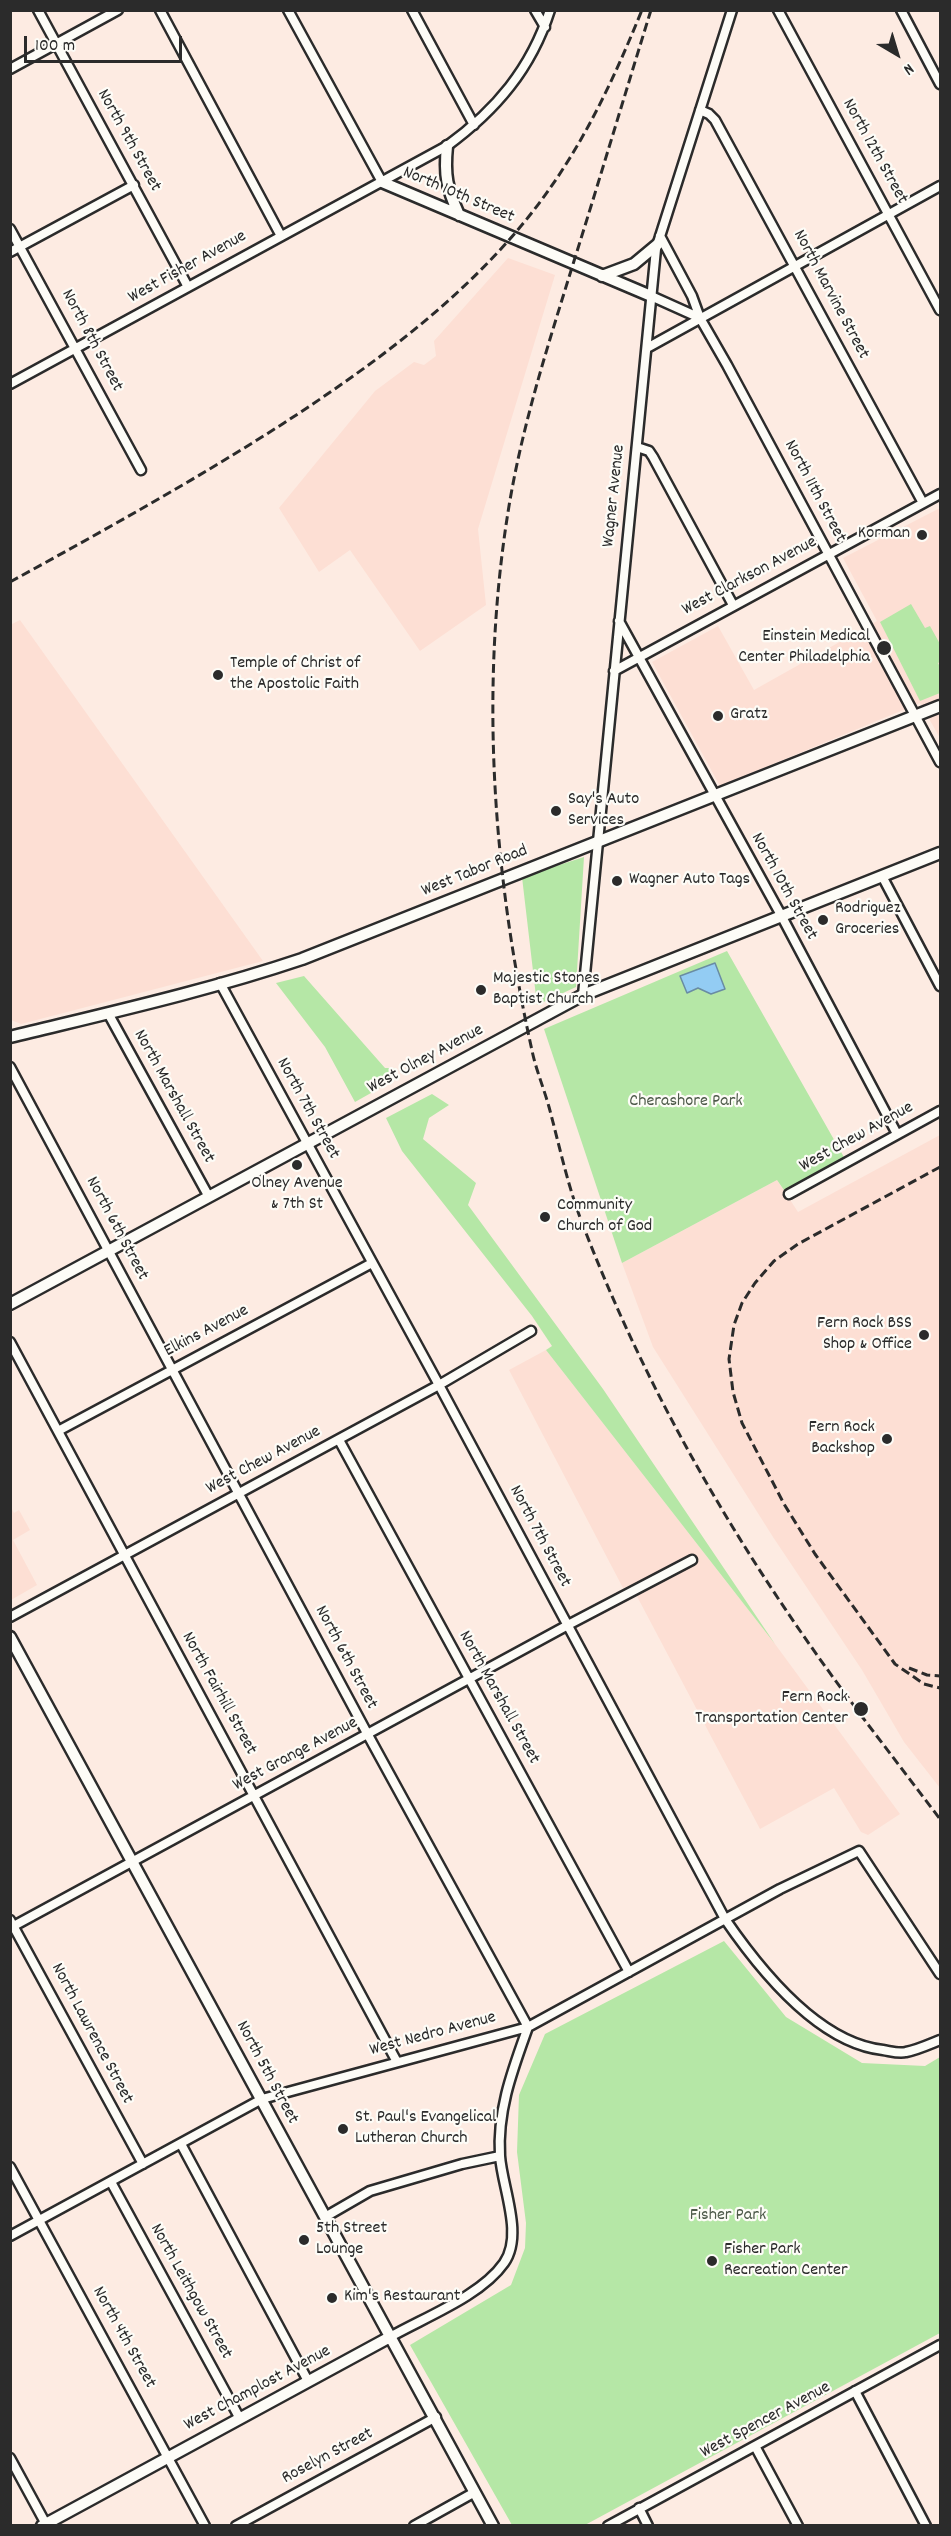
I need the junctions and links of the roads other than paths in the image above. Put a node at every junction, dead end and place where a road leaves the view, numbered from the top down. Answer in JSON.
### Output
{"nodes":[{"id":1,"x":38,"y":10,"type":"edge"},
{"id":2,"x":118,"y":10,"type":"edge"},
{"id":3,"x":160,"y":10,"type":"edge"},
{"id":4,"x":288,"y":10,"type":"edge"},
{"id":5,"x":412,"y":10,"type":"edge"},
{"id":6,"x":536,"y":10,"type":"edge"},
{"id":7,"x":550,"y":10,"type":"edge"},
{"id":8,"x":732,"y":10,"type":"edge"},
{"id":9,"x":778,"y":10,"type":"edge"},
{"id":10,"x":901,"y":10,"type":"edge"},
{"id":11,"x":545,"y":27,"type":"junction"},
{"id":12,"x":56,"y":44,"type":"junction"},
{"id":13,"x":10,"y":69,"type":"edge"},
{"id":14,"x":940,"y":84,"type":"edge"},
{"id":15,"x":700,"y":110,"type":"junction"},
{"id":16,"x":474,"y":125,"type":"junction"},
{"id":17,"x":447,"y":146,"type":"junction"},
{"id":18,"x":382,"y":182,"type":"junction"},
{"id":19,"x":134,"y":185,"type":"junction"},
{"id":20,"x":940,"y":186,"type":"edge"},
{"id":21,"x":459,"y":215,"type":"junction"},
{"id":22,"x":889,"y":215,"type":"junction"},
{"id":23,"x":10,"y":229,"type":"edge"},
{"id":24,"x":281,"y":236,"type":"junction"},
{"id":25,"x":659,"y":240,"type":"junction"},
{"id":26,"x":20,"y":247,"type":"junction"},
{"id":27,"x":10,"y":252,"type":"edge"},
{"id":28,"x":795,"y":266,"type":"junction"},
{"id":29,"x":602,"y":276,"type":"junction"},
{"id":30,"x":188,"y":287,"type":"junction"},
{"id":31,"x":651,"y":296,"type":"junction"},
{"id":32,"x":940,"y":310,"type":"edge"},
{"id":33,"x":700,"y":318,"type":"junction"},
{"id":34,"x":75,"y":348,"type":"junction"},
{"id":35,"x":647,"y":348,"type":"junction"},
{"id":36,"x":10,"y":384,"type":"edge"},
{"id":37,"x":637,"y":447,"type":"junction"},
{"id":38,"x":141,"y":470,"type":"dead end"},
{"id":39,"x":940,"y":494,"type":"edge"},
{"id":40,"x":923,"y":503,"type":"junction"},
{"id":41,"x":828,"y":554,"type":"junction"},
{"id":42,"x":734,"y":605,"type":"junction"},
{"id":43,"x":619,"y":620,"type":"junction"},
{"id":44,"x":640,"y":657,"type":"junction"},
{"id":45,"x":614,"y":671,"type":"junction"},
{"id":46,"x":940,"y":706,"type":"edge"},
{"id":47,"x":916,"y":716,"type":"junction"},
{"id":48,"x":940,"y":762,"type":"edge"},
{"id":49,"x":716,"y":796,"type":"junction"},
{"id":50,"x":598,"y":842,"type":"junction"},
{"id":51,"x":940,"y":853,"type":"edge"},
{"id":52,"x":882,"y":876,"type":"junction"},
{"id":53,"x":781,"y":915,"type":"junction"},
{"id":54,"x":220,"y":983,"type":"junction"},
{"id":55,"x":940,"y":986,"type":"edge"},
{"id":56,"x":583,"y":994,"type":"junction"},
{"id":57,"x":108,"y":1013,"type":"junction"},
{"id":58,"x":10,"y":1037,"type":"edge"},
{"id":59,"x":10,"y":1067,"type":"edge"},
{"id":60,"x":940,"y":1111,"type":"edge"},
{"id":61,"x":897,"y":1134,"type":"junction"},
{"id":62,"x":308,"y":1144,"type":"junction"},
{"id":63,"x":789,"y":1194,"type":"dead end"},
{"id":64,"x":209,"y":1197,"type":"junction"},
{"id":65,"x":109,"y":1251,"type":"junction"},
{"id":66,"x":372,"y":1263,"type":"junction"},
{"id":67,"x":10,"y":1304,"type":"edge"},
{"id":68,"x":531,"y":1331,"type":"dead end"},
{"id":69,"x":10,"y":1342,"type":"edge"},
{"id":70,"x":171,"y":1370,"type":"junction"},
{"id":71,"x":439,"y":1385,"type":"junction"},
{"id":72,"x":58,"y":1431,"type":"junction"},
{"id":73,"x":339,"y":1440,"type":"junction"},
{"id":74,"x":239,"y":1494,"type":"junction"},
{"id":75,"x":124,"y":1556,"type":"junction"},
{"id":76,"x":692,"y":1560,"type":"dead end"},
{"id":77,"x":10,"y":1617,"type":"edge"},
{"id":78,"x":568,"y":1625,"type":"junction"},
{"id":79,"x":10,"y":1637,"type":"edge"},
{"id":80,"x":469,"y":1679,"type":"junction"},
{"id":81,"x":368,"y":1735,"type":"junction"},
{"id":82,"x":255,"y":1795,"type":"junction"},
{"id":83,"x":133,"y":1861,"type":"junction"},
{"id":84,"x":725,"y":1920,"type":"junction"},
{"id":85,"x":12,"y":1924,"type":"edge"},
{"id":86,"x":629,"y":1972,"type":"junction"},
{"id":87,"x":940,"y":1974,"type":"edge"},
{"id":88,"x":528,"y":2027,"type":"junction"},
{"id":89,"x":940,"y":2040,"type":"edge"},
{"id":90,"x":397,"y":2062,"type":"junction"},
{"id":91,"x":261,"y":2098,"type":"junction"},
{"id":92,"x":181,"y":2144,"type":"junction"},
{"id":93,"x":500,"y":2156,"type":"junction"},
{"id":94,"x":143,"y":2164,"type":"junction"},
{"id":95,"x":10,"y":2167,"type":"edge"},
{"id":96,"x":111,"y":2182,"type":"junction"},
{"id":97,"x":325,"y":2217,"type":"junction"},
{"id":98,"x":39,"y":2220,"type":"junction"},
{"id":99,"x":10,"y":2236,"type":"edge"},
{"id":100,"x":390,"y":2337,"type":"junction"},
{"id":101,"x":940,"y":2345,"type":"edge"},
{"id":102,"x":308,"y":2381,"type":"junction"},
{"id":103,"x":855,"y":2391,"type":"junction"},
{"id":104,"x":239,"y":2417,"type":"junction"},
{"id":105,"x":436,"y":2417,"type":"junction"},
{"id":106,"x":755,"y":2446,"type":"junction"},
{"id":107,"x":168,"y":2455,"type":"junction"},
{"id":108,"x":10,"y":2458,"type":"edge"},
{"id":109,"x":476,"y":2492,"type":"junction"},
{"id":110,"x":639,"y":2508,"type":"junction"},
{"id":111,"x":45,"y":2525,"type":"edge"},
{"id":112,"x":205,"y":2526,"type":"edge"},
{"id":113,"x":236,"y":2526,"type":"edge"},
{"id":114,"x":414,"y":2526,"type":"edge"},
{"id":115,"x":494,"y":2526,"type":"edge"},
{"id":116,"x":608,"y":2526,"type":"edge"},
{"id":117,"x":648,"y":2526,"type":"edge"},
{"id":118,"x":798,"y":2526,"type":"edge"},
{"id":119,"x":926,"y":2526,"type":"edge"}],
"edges":[{"from":1,"to":12,"type":"street","name":"North 9th Street"},
{"from":2,"to":12,"type":"street"},
{"from":3,"to":24,"type":"street"},
{"from":4,"to":18,"type":"street","name":"North 10th Street"},
{"from":5,"to":16,"type":"street"},
{"from":6,"to":11,"type":"street"},
{"from":7,"to":11,"type":"street","name":"West Fisher Avenue"},
{"from":8,"to":15,"type":"street","name":"Wagner Avenue"},
{"from":9,"to":22,"type":"street","name":"North 12th Street"},
{"from":10,"to":14,"type":"street"},
{"from":11,"to":16,"type":"street","name":"West Fisher Avenue"},
{"from":12,"to":13,"type":"street"},
{"from":12,"to":19,"type":"street","name":"North 9th Street"},
{"from":15,"to":25,"type":"street","name":"Wagner Avenue"},
{"from":15,"to":28,"type":"street","name":"North Marvine Street"},
{"from":16,"to":17,"type":"street","name":"West Fisher Avenue"},
{"from":17,"to":18,"type":"street","name":"West Fisher Avenue"},
{"from":17,"to":21,"type":"street"},
{"from":18,"to":21,"type":"street","name":"North 10th Street"},
{"from":18,"to":24,"type":"street","name":"West Fisher Avenue"},
{"from":19,"to":26,"type":"street"},
{"from":19,"to":30,"type":"street","name":"North 9th Street"},
{"from":20,"to":22,"type":"street"},
{"from":21,"to":29,"type":"street","name":"North 10th Street"},
{"from":22,"to":28,"type":"street"},
{"from":22,"to":32,"type":"street","name":"North 12th Street"},
{"from":23,"to":26,"type":"street","name":"North 8th Street"},
{"from":24,"to":30,"type":"street","name":"West Fisher Avenue"},
{"from":25,"to":29,"type":"street"},
{"from":25,"to":31,"type":"street","name":"Wagner Avenue"},
{"from":25,"to":33,"type":"street","name":"North 11th Street"},
{"from":26,"to":27,"type":"street"},
{"from":26,"to":34,"type":"street","name":"North 8th Street"},
{"from":28,"to":33,"type":"street"},
{"from":28,"to":40,"type":"street","name":"North Marvine Street"},
{"from":29,"to":31,"type":"street","name":"North 10th Street"},
{"from":30,"to":34,"type":"street","name":"West Fisher Avenue"},
{"from":31,"to":33,"type":"street","name":"North 10th Street"},
{"from":31,"to":35,"type":"street","name":"Wagner Avenue"},
{"from":33,"to":35,"type":"street"},
{"from":33,"to":41,"type":"street","name":"North 11th Street"},
{"from":34,"to":36,"type":"street","name":"West Fisher Avenue"},
{"from":34,"to":38,"type":"street","name":"North 8th Street"},
{"from":35,"to":37,"type":"street","name":"Wagner Avenue"},
{"from":37,"to":42,"type":"street"},
{"from":37,"to":43,"type":"street","name":"Wagner Avenue"},
{"from":39,"to":40,"type":"street","name":"West Clarkson Avenue"},
{"from":40,"to":41,"type":"street","name":"West Clarkson Avenue"},
{"from":41,"to":42,"type":"street","name":"West Clarkson Avenue"},
{"from":41,"to":47,"type":"street","name":"North 11th Street"},
{"from":42,"to":44,"type":"street","name":"West Clarkson Avenue"},
{"from":43,"to":44,"type":"street","name":"North 10th Street"},
{"from":43,"to":45,"type":"street","name":"Wagner Avenue"},
{"from":44,"to":45,"type":"street"},
{"from":44,"to":49,"type":"street","name":"North 10th Street"},
{"from":45,"to":50,"type":"street","name":"Wagner Avenue"},
{"from":46,"to":47,"type":"street","name":"West Tabor Road"},
{"from":47,"to":48,"type":"street","name":"North 11th Street"},
{"from":47,"to":49,"type":"street","name":"West Tabor Road"},
{"from":49,"to":50,"type":"street","name":"West Tabor Road"},
{"from":49,"to":53,"type":"street","name":"North 10th Street"},
{"from":50,"to":54,"type":"street","name":"West Tabor Road"},
{"from":50,"to":56,"type":"street","name":"Wagner Avenue"},
{"from":51,"to":52,"type":"street","name":"West Olney Avenue"},
{"from":52,"to":53,"type":"street","name":"West Olney Avenue"},
{"from":52,"to":55,"type":"street"},
{"from":53,"to":56,"type":"street","name":"West Olney Avenue"},
{"from":53,"to":61,"type":"street","name":"North 10th Street"},
{"from":54,"to":57,"type":"street","name":"West Tabor Road"},
{"from":54,"to":62,"type":"street","name":"North 7th Street"},
{"from":56,"to":62,"type":"street","name":"West Olney Avenue"},
{"from":57,"to":58,"type":"street","name":"West Tabor Road"},
{"from":57,"to":64,"type":"street","name":"North Marshall Street"},
{"from":59,"to":65,"type":"street","name":"North 6th Street"},
{"from":60,"to":61,"type":"street","name":"West Chew Avenue"},
{"from":61,"to":63,"type":"street","name":"West Chew Avenue"},
{"from":62,"to":64,"type":"street","name":"West Olney Avenue"},
{"from":62,"to":66,"type":"street","name":"North 7th Street"},
{"from":64,"to":65,"type":"street","name":"West Olney Avenue"},
{"from":65,"to":67,"type":"street","name":"West Olney Avenue"},
{"from":65,"to":70,"type":"street","name":"North 6th Street"},
{"from":66,"to":70,"type":"street","name":"Elkins Avenue"},
{"from":66,"to":71,"type":"street","name":"North 7th Street"},
{"from":68,"to":71,"type":"street","name":"West Chew Avenue"},
{"from":69,"to":72,"type":"street","name":"North Fairhill Street"},
{"from":70,"to":72,"type":"street","name":"Elkins Avenue"},
{"from":70,"to":74,"type":"street","name":"North 6th Street"},
{"from":71,"to":73,"type":"street","name":"West Chew Avenue"},
{"from":71,"to":78,"type":"street","name":"North 7th Street"},
{"from":72,"to":75,"type":"street","name":"North Fairhill Street"},
{"from":73,"to":74,"type":"street","name":"West Chew Avenue"},
{"from":73,"to":80,"type":"street","name":"North Marshall Street"},
{"from":74,"to":75,"type":"street","name":"West Chew Avenue"},
{"from":74,"to":81,"type":"street","name":"North 6th Street"},
{"from":75,"to":77,"type":"street","name":"West Chew Avenue"},
{"from":75,"to":82,"type":"street","name":"North Fairhill Street"},
{"from":76,"to":78,"type":"street","name":"West Grange Avenue"},
{"from":78,"to":80,"type":"street","name":"West Grange Avenue"},
{"from":78,"to":84,"type":"street","name":"North 7th Street"},
{"from":79,"to":83,"type":"street","name":"North 5th Street"},
{"from":80,"to":81,"type":"street","name":"West Grange Avenue"},
{"from":80,"to":86,"type":"street","name":"North Marshall Street"},
{"from":81,"to":82,"type":"street","name":"West Grange Avenue"},
{"from":81,"to":88,"type":"street","name":"North 6th Street"},
{"from":82,"to":83,"type":"street","name":"West Grange Avenue"},
{"from":82,"to":90,"type":"street","name":"North Fairhill Street"},
{"from":83,"to":85,"type":"street","name":"West Grange Avenue"},
{"from":83,"to":91,"type":"street","name":"North 5th Street"},
{"from":84,"to":86,"type":"street","name":"West Nedro Avenue"},
{"from":84,"to":87,"type":"street","name":"West Nedro Avenue"},
{"from":84,"to":89,"type":"street","name":"North 7th Street"},
{"from":85,"to":94,"type":"street","name":"North Lawrence Street"},
{"from":86,"to":88,"type":"street","name":"West Nedro Avenue"},
{"from":88,"to":90,"type":"street","name":"West Nedro Avenue"},
{"from":88,"to":93,"type":"street"},
{"from":90,"to":91,"type":"street","name":"West Nedro Avenue"},
{"from":91,"to":92,"type":"street","name":"West Nedro Avenue"},
{"from":91,"to":97,"type":"street","name":"North 5th Street"},
{"from":92,"to":94,"type":"street","name":"West Nedro Avenue"},
{"from":92,"to":102,"type":"street"},
{"from":93,"to":97,"type":"street"},
{"from":93,"to":100,"type":"street","name":"West Champlost Avenue"},
{"from":94,"to":96,"type":"street","name":"West Nedro Avenue"},
{"from":95,"to":98,"type":"street","name":"North 4th Street"},
{"from":96,"to":98,"type":"street","name":"West Nedro Avenue"},
{"from":96,"to":104,"type":"street","name":"North Leithgow Street"},
{"from":97,"to":100,"type":"street","name":"North 5th Street"},
{"from":98,"to":99,"type":"street","name":"West Nedro Avenue"},
{"from":98,"to":107,"type":"street","name":"North 4th Street"},
{"from":100,"to":102,"type":"street","name":"West Champlost Avenue"},
{"from":100,"to":105,"type":"street","name":"North 5th Street"},
{"from":101,"to":103,"type":"street","name":"West Spencer Avenue"},
{"from":102,"to":104,"type":"street","name":"West Champlost Avenue"},
{"from":103,"to":106,"type":"street","name":"West Spencer Avenue"},
{"from":103,"to":119,"type":"street"},
{"from":104,"to":107,"type":"street","name":"West Champlost Avenue"},
{"from":105,"to":109,"type":"street","name":"North 5th Street"},
{"from":105,"to":113,"type":"street","name":"Roselyn Street"},
{"from":106,"to":110,"type":"street","name":"West Spencer Avenue"},
{"from":106,"to":118,"type":"street"},
{"from":107,"to":111,"type":"street","name":"West Champlost Avenue"},
{"from":107,"to":112,"type":"street","name":"North 4th Street"},
{"from":108,"to":111,"type":"street"},
{"from":109,"to":114,"type":"street"},
{"from":109,"to":115,"type":"street","name":"North 5th Street"},
{"from":110,"to":116,"type":"street","name":"West Spencer Avenue"},
{"from":110,"to":117,"type":"street"}]}
